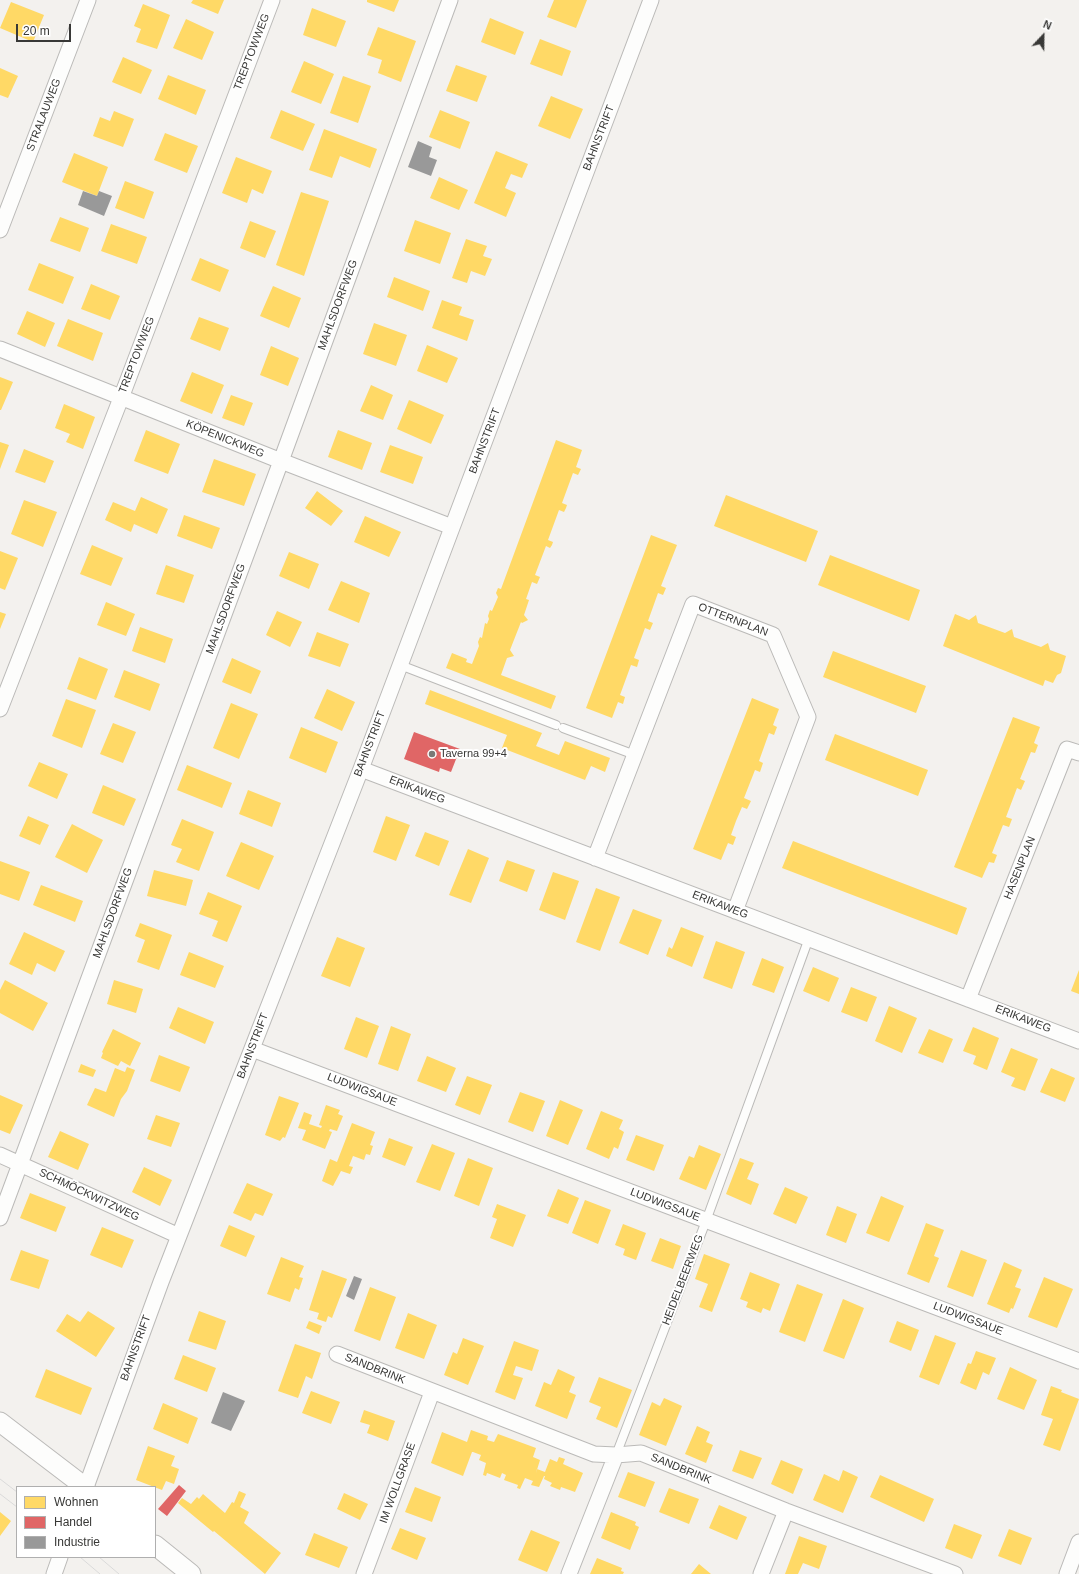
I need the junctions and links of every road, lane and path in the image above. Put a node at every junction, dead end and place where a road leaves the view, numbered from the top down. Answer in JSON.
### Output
{"nodes":[{"id":1,"x":88,"y":0,"type":"edge"},
{"id":2,"x":272,"y":0,"type":"edge"},
{"id":3,"x":450,"y":0,"type":"edge"},
{"id":4,"x":651,"y":0,"type":"edge"},
{"id":5,"x":0,"y":230,"type":"edge"},
{"id":6,"x":0,"y":349,"type":"edge"},
{"id":7,"x":120,"y":398,"type":"junction"},
{"id":8,"x":281,"y":461,"type":"junction"},
{"id":9,"x":452,"y":527,"type":"junction"},
{"id":10,"x":400,"y":665,"type":"junction"},
{"id":11,"x":0,"y":709,"type":"edge"},
{"id":12,"x":1079,"y":754,"type":"edge"},
{"id":13,"x":635,"y":755,"type":"junction"},
{"id":14,"x":361,"y":769,"type":"junction"},
{"id":15,"x":596,"y":858,"type":"junction"},
{"id":16,"x":735,"y":911,"type":"junction"},
{"id":17,"x":809,"y":938,"type":"junction"},
{"id":18,"x":968,"y":999,"type":"junction"},
{"id":19,"x":1079,"y":1041,"type":"edge"},
{"id":20,"x":252,"y":1048,"type":"junction"},
{"id":21,"x":0,"y":1154,"type":"edge"},
{"id":22,"x":20,"y":1163,"type":"junction"},
{"id":23,"x":0,"y":1218,"type":"edge"},
{"id":24,"x":706,"y":1221,"type":"junction"},
{"id":25,"x":179,"y":1236,"type":"junction"},
{"id":26,"x":337,"y":1354,"type":"dead end"},
{"id":27,"x":1079,"y":1361,"type":"edge"},
{"id":28,"x":432,"y":1392,"type":"junction"},
{"id":29,"x":0,"y":1422,"type":"edge"},
{"id":30,"x":616,"y":1455,"type":"junction"},
{"id":31,"x":85,"y":1486,"type":"edge"},
{"id":32,"x":86,"y":1486,"type":"edge"},
{"id":33,"x":786,"y":1511,"type":"junction"},
{"id":34,"x":1079,"y":1542,"type":"edge"},
{"id":35,"x":156,"y":1545,"type":"edge"},
{"id":36,"x":60,"y":1558,"type":"edge"},
{"id":37,"x":54,"y":1574,"type":"edge"},
{"id":38,"x":191,"y":1574,"type":"edge"},
{"id":39,"x":364,"y":1574,"type":"edge"},
{"id":40,"x":569,"y":1574,"type":"edge"},
{"id":41,"x":761,"y":1574,"type":"edge"},
{"id":42,"x":955,"y":1574,"type":"edge"},
{"id":43,"x":1067,"y":1574,"type":"edge"}],
"edges":[{"from":1,"to":5,"type":"street","name":"STRALAUWEG"},
{"from":2,"to":7,"type":"street","name":"TREPTOWWEG"},
{"from":3,"to":8,"type":"street","name":"MAHLSDORFWEG"},
{"from":4,"to":9,"type":"street","name":"BAHNSTRIFT"},
{"from":6,"to":7,"type":"street","name":"KÖPENICKWEG"},
{"from":7,"to":8,"type":"street","name":"KÖPENICKWEG"},
{"from":7,"to":11,"type":"street","name":"TREPTOWWEG"},
{"from":8,"to":9,"type":"street","name":"KÖPENICKWEG"},
{"from":8,"to":22,"type":"street","name":"MAHLSDORFWEG"},
{"from":9,"to":10,"type":"street","name":"BAHNSTRIFT"},
{"from":10,"to":13,"type":"lane"},
{"from":10,"to":14,"type":"street","name":"BAHNSTRIFT"},
{"from":12,"to":18,"type":"street","name":"HASENPLAN"},
{"from":13,"to":15,"type":"street","name":"OTTERNPLAN"},
{"from":13,"to":16,"type":"street","name":"OTTERNPLAN"},
{"from":14,"to":15,"type":"street","name":"ERIKAWEG"},
{"from":14,"to":20,"type":"street","name":"BAHNSTRIFT"},
{"from":15,"to":16,"type":"street","name":"ERIKAWEG"},
{"from":16,"to":17,"type":"street","name":"ERIKAWEG"},
{"from":17,"to":18,"type":"street","name":"ERIKAWEG"},
{"from":17,"to":24,"type":"lane","name":"HEIDELBEERWEG"},
{"from":18,"to":19,"type":"street","name":"ERIKAWEG"},
{"from":20,"to":24,"type":"street","name":"LUDWIGSAUE"},
{"from":20,"to":25,"type":"street","name":"BAHNSTRIFT"},
{"from":21,"to":22,"type":"street","name":"SCHMÖCKWITZWEG"},
{"from":22,"to":23,"type":"street","name":"MAHLSDORFWEG"},
{"from":22,"to":25,"type":"street","name":"SCHMÖCKWITZWEG"},
{"from":24,"to":27,"type":"street","name":"LUDWIGSAUE"},
{"from":24,"to":30,"type":"lane","name":"HEIDELBEERWEG"},
{"from":25,"to":32,"type":"street","name":"BAHNSTRIFT"},
{"from":26,"to":28,"type":"street","name":"SANDBRINK"},
{"from":28,"to":30,"type":"street","name":"SANDBRINK"},
{"from":28,"to":39,"type":"street","name":"IM WOLLGRASE"},
{"from":29,"to":31,"type":"street"},
{"from":30,"to":33,"type":"street","name":"SANDBRINK"},
{"from":30,"to":40,"type":"street","name":"HEIDELBEERWEG"},
{"from":33,"to":41,"type":"street"},
{"from":33,"to":42,"type":"street","name":"SANDBRINK"},
{"from":34,"to":43,"type":"street"},
{"from":35,"to":38,"type":"street"},
{"from":36,"to":37,"type":"street"}]}
